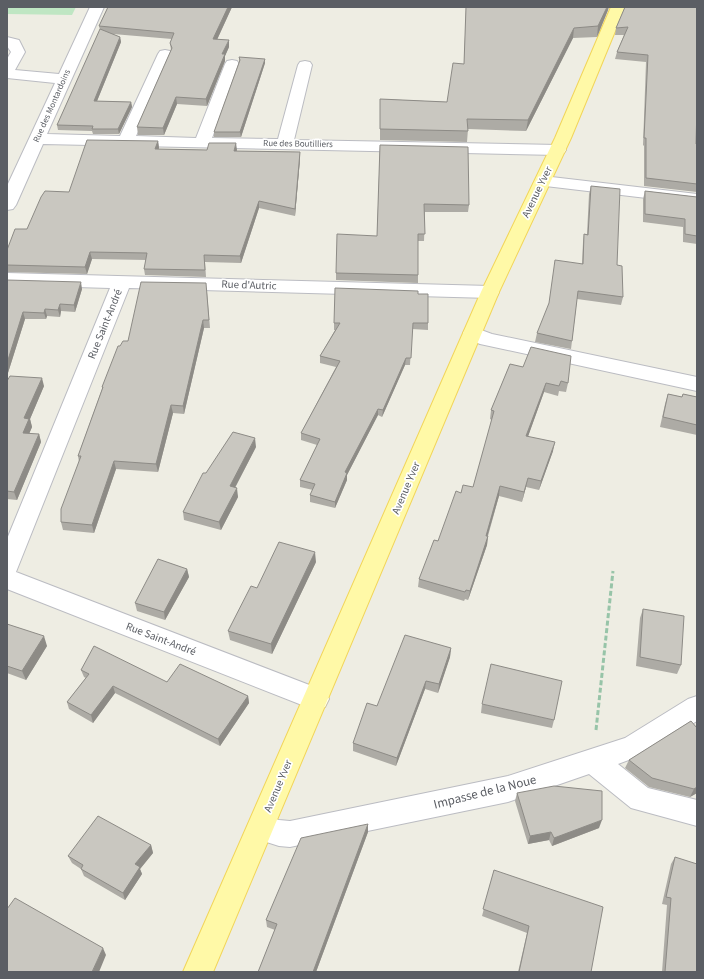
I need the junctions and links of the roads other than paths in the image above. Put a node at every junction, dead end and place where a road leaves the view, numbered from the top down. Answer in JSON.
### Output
{"nodes":[{"id":1,"x":97,"y":7,"type":"edge"},
{"id":2,"x":618,"y":7,"type":"edge"},
{"id":3,"x":7,"y":41,"type":"edge"},
{"id":4,"x":165,"y":54,"type":"dead end"},
{"id":5,"x":232,"y":64,"type":"dead end"},
{"id":6,"x":305,"y":65,"type":"dead end"},
{"id":7,"x":7,"y":73,"type":"edge"},
{"id":8,"x":65,"y":79,"type":"junction"},
{"id":9,"x":38,"y":139,"type":"junction"},
{"id":10,"x":126,"y":141,"type":"junction"},
{"id":11,"x":202,"y":142,"type":"junction"},
{"id":12,"x":285,"y":144,"type":"junction"},
{"id":13,"x":558,"y":150,"type":"junction"},
{"id":14,"x":543,"y":182,"type":"junction"},
{"id":15,"x":697,"y":199,"type":"edge"},
{"id":16,"x":7,"y":205,"type":"edge"},
{"id":17,"x":7,"y":279,"type":"edge"},
{"id":18,"x":122,"y":282,"type":"junction"},
{"id":19,"x":490,"y":292,"type":"junction"},
{"id":20,"x":472,"y":333,"type":"junction"},
{"id":21,"x":697,"y":384,"type":"edge"},
{"id":22,"x":7,"y":567,"type":"edge"},
{"id":23,"x":7,"y":579,"type":"edge"},
{"id":24,"x":316,"y":699,"type":"junction"},
{"id":25,"x":697,"y":707,"type":"edge"},
{"id":26,"x":593,"y":761,"type":"junction"},
{"id":27,"x":697,"y":813,"type":"edge"},
{"id":28,"x":261,"y":828,"type":"junction"},
{"id":29,"x":198,"y":972,"type":"edge"}],
"edges":[{"from":1,"to":8,"type":"street","name":"Rue des Montardoins"},
{"from":2,"to":13,"type":"main road","name":"Avenue Yver"},
{"from":3,"to":7,"type":"street"},
{"from":4,"to":10,"type":"street"},
{"from":5,"to":11,"type":"street"},
{"from":6,"to":12,"type":"street"},
{"from":7,"to":8,"type":"street"},
{"from":8,"to":9,"type":"street","name":"Rue des Montardoins"},
{"from":9,"to":10,"type":"street","name":"Rue des Boutilliers"},
{"from":9,"to":16,"type":"street","name":"Rue des Montardoins"},
{"from":10,"to":11,"type":"street","name":"Rue des Boutilliers"},
{"from":11,"to":12,"type":"street","name":"Rue des Boutilliers"},
{"from":12,"to":13,"type":"street","name":"Rue des Boutilliers"},
{"from":13,"to":14,"type":"main road","name":"Avenue Yver"},
{"from":14,"to":15,"type":"street"},
{"from":14,"to":19,"type":"main road","name":"Avenue Yver"},
{"from":17,"to":18,"type":"street","name":"Rue d'Autric"},
{"from":18,"to":19,"type":"street","name":"Rue d'Autric"},
{"from":18,"to":22,"type":"street","name":"Rue Saint-André"},
{"from":19,"to":20,"type":"main road","name":"Avenue Yver"},
{"from":20,"to":21,"type":"street"},
{"from":20,"to":24,"type":"main road","name":"Avenue Yver"},
{"from":23,"to":24,"type":"street","name":"Rue Saint-André"},
{"from":24,"to":28,"type":"main road","name":"Avenue Yver"},
{"from":25,"to":26,"type":"street","name":"Impasse de la Noue"},
{"from":26,"to":27,"type":"street"},
{"from":26,"to":28,"type":"street","name":"Impasse de la Noue"},
{"from":28,"to":29,"type":"main road","name":"Avenue Yver"}]}
